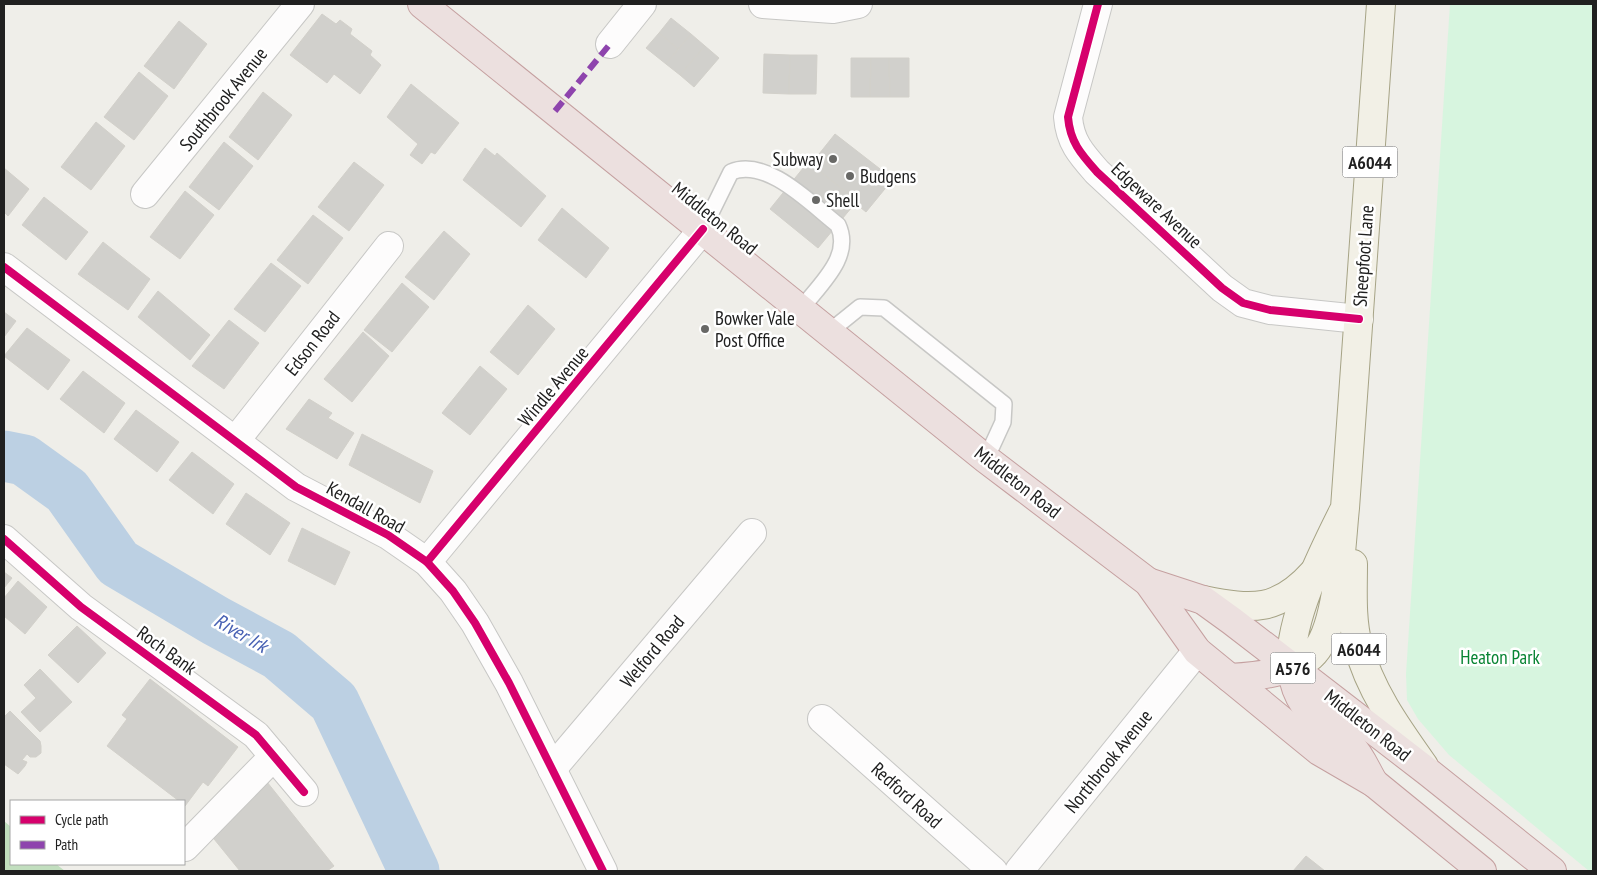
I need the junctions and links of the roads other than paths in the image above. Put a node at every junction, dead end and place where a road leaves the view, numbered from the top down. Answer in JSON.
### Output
{"nodes":[{"id":1,"x":300,"y":4,"type":"edge"},
{"id":2,"x":422,"y":4,"type":"edge"},
{"id":3,"x":642,"y":4,"type":"edge"},
{"id":4,"x":763,"y":4,"type":"edge"},
{"id":5,"x":858,"y":4,"type":"edge"},
{"id":6,"x":1098,"y":4,"type":"edge"},
{"id":7,"x":1381,"y":4,"type":"edge"},
{"id":8,"x":610,"y":44,"type":"dead end"},
{"id":9,"x":145,"y":194,"type":"dead end"},
{"id":10,"x":703,"y":229,"type":"junction"},
{"id":11,"x":389,"y":246,"type":"dead end"},
{"id":12,"x":4,"y":267,"type":"edge"},
{"id":13,"x":801,"y":309,"type":"junction"},
{"id":14,"x":1359,"y":319,"type":"junction"},
{"id":15,"x":829,"y":332,"type":"junction"},
{"id":16,"x":236,"y":440,"type":"junction"},
{"id":17,"x":986,"y":459,"type":"junction"},
{"id":18,"x":1345,"y":508,"type":"junction"},
{"id":19,"x":752,"y":533,"type":"dead end"},
{"id":20,"x":4,"y":539,"type":"edge"},
{"id":21,"x":427,"y":562,"type":"junction"},
{"id":22,"x":1318,"y":567,"type":"junction"},
{"id":23,"x":1148,"y":582,"type":"junction"},
{"id":24,"x":1203,"y":600,"type":"junction"},
{"id":25,"x":1197,"y":651,"type":"junction"},
{"id":26,"x":1291,"y":667,"type":"junction"},
{"id":27,"x":1230,"y":678,"type":"junction"},
{"id":28,"x":822,"y":719,"type":"dead end"},
{"id":29,"x":274,"y":756,"type":"junction"},
{"id":30,"x":552,"y":769,"type":"junction"},
{"id":31,"x":1428,"y":772,"type":"junction"},
{"id":32,"x":1374,"y":783,"type":"junction"},
{"id":33,"x":304,"y":792,"type":"dead end"},
{"id":34,"x":185,"y":847,"type":"edge"},
{"id":35,"x":603,"y":871,"type":"edge"},
{"id":36,"x":993,"y":871,"type":"edge"},
{"id":37,"x":1019,"y":871,"type":"edge"},
{"id":38,"x":1482,"y":871,"type":"edge"},
{"id":39,"x":1552,"y":871,"type":"edge"}],
"edges":[{"from":1,"to":9,"type":"street","name":"Southbrook Avenue"},
{"from":2,"to":10,"type":"highway","name":"Middleton Road","number":"A576"},
{"from":3,"to":8,"type":"street"},
{"from":4,"to":5,"type":"street"},
{"from":6,"to":14,"type":"street","name":"Edgeware Avenue"},
{"from":7,"to":14,"type":"main road","name":"Sheepfoot Lane","number":"A6044"},
{"from":10,"to":13,"type":"highway","name":"Middleton Road","number":"A576"},
{"from":10,"to":13,"type":"lane"},
{"from":10,"to":21,"type":"street","name":"Windle Avenue"},
{"from":11,"to":16,"type":"street","name":"Edson Road"},
{"from":12,"to":16,"type":"street","name":"Kendall Road"},
{"from":13,"to":15,"type":"highway","name":"Middleton Road","number":"A576"},
{"from":14,"to":18,"type":"main road","name":"Sheepfoot Lane","number":"A6044"},
{"from":15,"to":17,"type":"highway","name":"Middleton Road","number":"A576"},
{"from":15,"to":17,"type":"lane"},
{"from":16,"to":21,"type":"street","name":"Kendall Road"},
{"from":17,"to":23,"type":"highway","name":"Middleton Road","number":"A576"},
{"from":18,"to":22,"type":"main road","name":"Sheepfoot Lane","number":"A6044"},
{"from":18,"to":26,"type":"main road","name":"Sheepfoot Lane","number":"A6044"},
{"from":18,"to":31,"type":"main road","name":"Sheepfoot Lane","number":"A6044"},
{"from":19,"to":30,"type":"street","name":"Welford Road"},
{"from":20,"to":29,"type":"street","name":"Roch Bank"},
{"from":21,"to":30,"type":"street","name":"Kendall Road"},
{"from":22,"to":24,"type":"main road","number":"A6044"},
{"from":22,"to":26,"type":"main road","name":"Sheepfoot Lane","number":"A6044"},
{"from":23,"to":24,"type":"highway","name":"Middleton Road","number":"A576"},
{"from":23,"to":25,"type":"highway","name":"Middleton Road","number":"A576"},
{"from":24,"to":26,"type":"highway","name":"Middleton Road","number":"A576"},
{"from":25,"to":27,"type":"highway","name":"Middleton Road","number":"A576"},
{"from":25,"to":37,"type":"street","name":"Northbrook Avenue"},
{"from":26,"to":27,"type":"highway","number":"A576"},
{"from":26,"to":31,"type":"highway","name":"Middleton Road","number":"A576"},
{"from":26,"to":32,"type":"highway","number":"A576"},
{"from":27,"to":32,"type":"highway","name":"Middleton Road","number":"A576"},
{"from":28,"to":36,"type":"street","name":"Redford Road"},
{"from":29,"to":33,"type":"street","name":"Roch Bank"},
{"from":29,"to":34,"type":"street"},
{"from":30,"to":35,"type":"street","name":"Kendall Road"},
{"from":31,"to":39,"type":"highway","name":"Middleton Road","number":"A576"},
{"from":32,"to":38,"type":"highway","name":"Middleton Road","number":"A576"}]}
